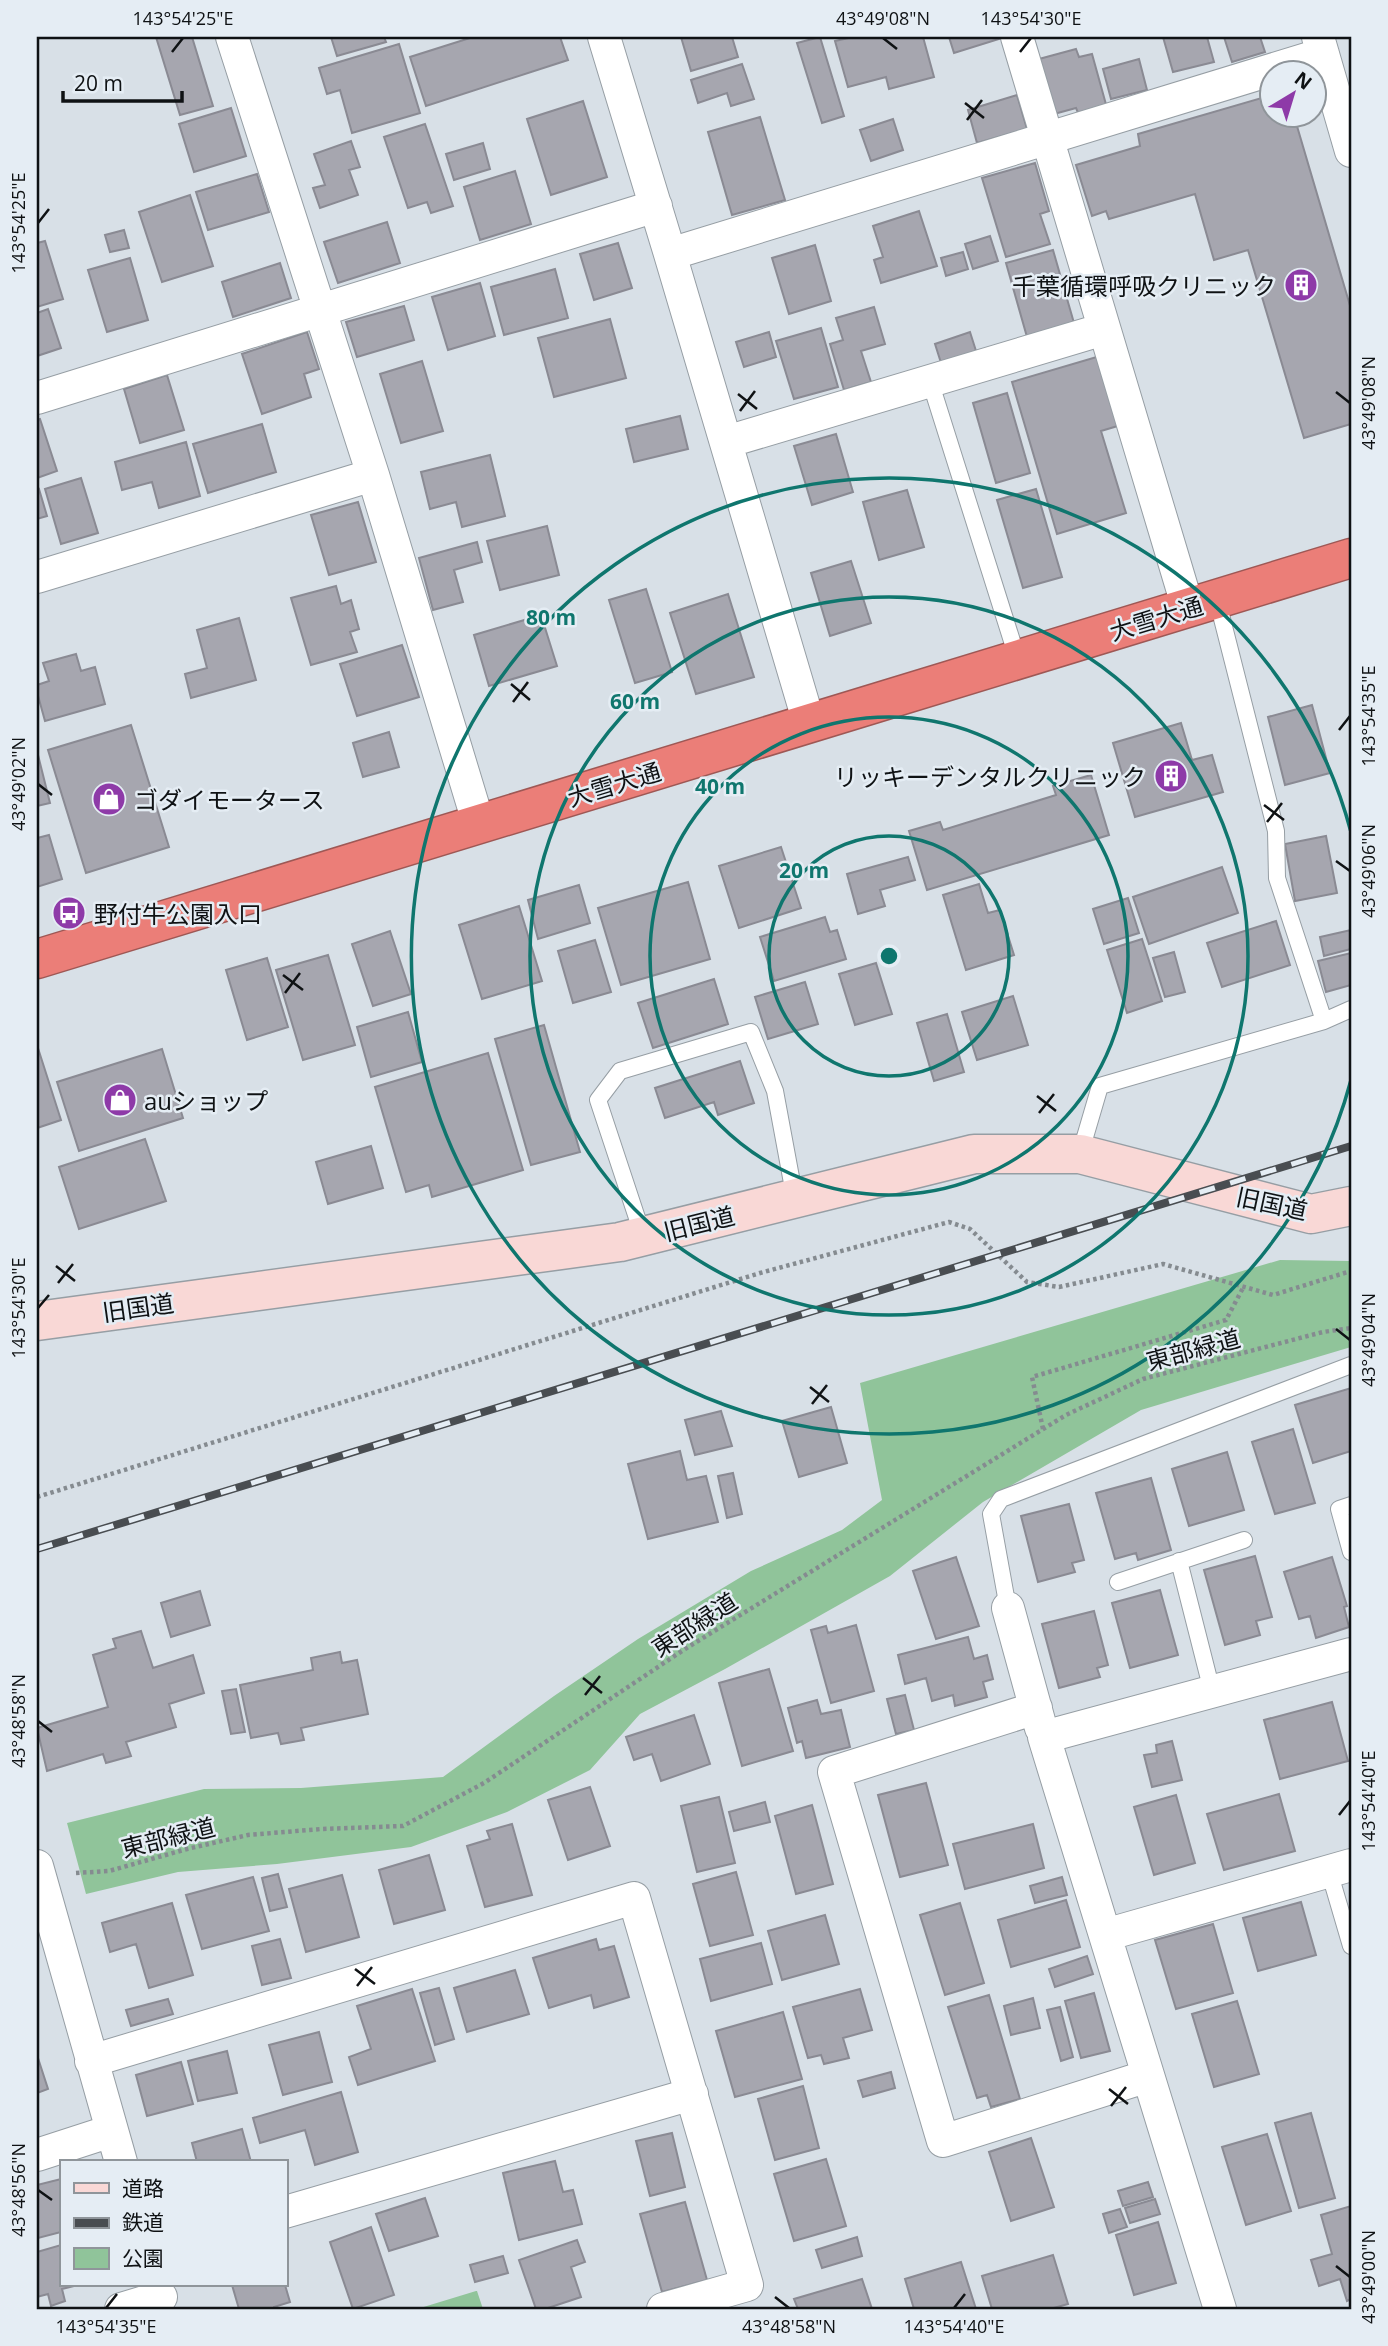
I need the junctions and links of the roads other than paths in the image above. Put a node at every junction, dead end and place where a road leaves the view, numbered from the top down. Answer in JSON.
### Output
{"nodes":[{"id":1,"x":232,"y":37,"type":"edge"},
{"id":2,"x":604,"y":37,"type":"edge"},
{"id":3,"x":1017,"y":37,"type":"edge"},
{"id":4,"x":1321,"y":45,"type":"edge"},
{"id":5,"x":1047,"y":139,"type":"junction"},
{"id":6,"x":1351,"y":151,"type":"edge"},
{"id":7,"x":656,"y":206,"type":"junction"},
{"id":8,"x":670,"y":254,"type":"junction"},
{"id":9,"x":321,"y":311,"type":"junction"},
{"id":10,"x":1104,"y":329,"type":"junction"},
{"id":11,"x":930,"y":381,"type":"junction"},
{"id":12,"x":37,"y":398,"type":"edge"},
{"id":13,"x":726,"y":442,"type":"junction"},
{"id":14,"x":373,"y":475,"type":"junction"},
{"id":15,"x":1351,"y":558,"type":"edge"},
{"id":16,"x":37,"y":577,"type":"edge"},
{"id":17,"x":1203,"y":603,"type":"junction"},
{"id":18,"x":1018,"y":660,"type":"junction"},
{"id":19,"x":809,"y":723,"type":"junction"},
{"id":20,"x":479,"y":825,"type":"junction"},
{"id":21,"x":37,"y":959,"type":"edge"},
{"id":22,"x":1351,"y":1009,"type":"edge"},
{"id":23,"x":1324,"y":1021,"type":"junction"},
{"id":24,"x":1080,"y":1154,"type":"junction"},
{"id":25,"x":795,"y":1199,"type":"junction"},
{"id":26,"x":1351,"y":1206,"type":"edge"},
{"id":27,"x":643,"y":1236,"type":"junction"},
{"id":28,"x":37,"y":1321,"type":"edge"},
{"id":29,"x":1351,"y":1366,"type":"edge"},
{"id":30,"x":1351,"y":1505,"type":"edge"},
{"id":31,"x":1244,"y":1540,"type":"dead end"},
{"id":32,"x":1351,"y":1552,"type":"edge"},
{"id":33,"x":1180,"y":1561,"type":"junction"},
{"id":34,"x":1118,"y":1582,"type":"dead end"},
{"id":35,"x":1009,"y":1608,"type":"joint"},
{"id":36,"x":1351,"y":1654,"type":"edge"},
{"id":37,"x":1212,"y":1691,"type":"junction"},
{"id":38,"x":1040,"y":1722,"type":"junction"},
{"id":39,"x":1340,"y":1868,"type":"edge"},
{"id":40,"x":38,"y":1870,"type":"edge"},
{"id":41,"x":1105,"y":1935,"type":"junction"},
{"id":42,"x":1351,"y":1945,"type":"edge"},
{"id":43,"x":91,"y":2061,"type":"junction"},
{"id":44,"x":1148,"y":2076,"type":"junction"},
{"id":45,"x":692,"y":2094,"type":"junction"},
{"id":46,"x":111,"y":2130,"type":"junction"},
{"id":47,"x":37,"y":2155,"type":"edge"},
{"id":48,"x":120,"y":2160,"type":"edge"},
{"id":49,"x":287,"y":2212,"type":"edge"},
{"id":50,"x":161,"y":2297,"type":"edge"},
{"id":51,"x":121,"y":2309,"type":"edge"},
{"id":52,"x":663,"y":2309,"type":"edge"},
{"id":53,"x":1220,"y":2309,"type":"edge"}],
"edges":[{"from":1,"to":9,"type":"street"},
{"from":2,"to":7,"type":"street"},
{"from":3,"to":5,"type":"street"},
{"from":4,"to":5,"type":"street"},
{"from":4,"to":6,"type":"street"},
{"from":5,"to":8,"type":"street"},
{"from":5,"to":10,"type":"street"},
{"from":7,"to":8,"type":"street"},
{"from":7,"to":9,"type":"street"},
{"from":8,"to":13,"type":"street"},
{"from":9,"to":12,"type":"street"},
{"from":9,"to":14,"type":"street"},
{"from":10,"to":11,"type":"street"},
{"from":10,"to":17,"type":"street"},
{"from":11,"to":13,"type":"street"},
{"from":11,"to":18,"type":"lane"},
{"from":13,"to":19,"type":"street"},
{"from":14,"to":16,"type":"street"},
{"from":14,"to":20,"type":"street"},
{"from":15,"to":17,"type":"highway","name":"大雪大通"},
{"from":17,"to":18,"type":"highway","name":"大雪大通"},
{"from":17,"to":23,"type":"lane"},
{"from":18,"to":19,"type":"highway","name":"大雪大通"},
{"from":19,"to":20,"type":"highway","name":"大雪大通"},
{"from":20,"to":21,"type":"highway","name":"大雪大通"},
{"from":22,"to":23,"type":"lane"},
{"from":23,"to":24,"type":"lane"},
{"from":24,"to":25,"type":"street","name":"旧国道"},
{"from":24,"to":26,"type":"street","name":"旧国道"},
{"from":25,"to":27,"type":"street","name":"旧国道"},
{"from":25,"to":27,"type":"lane"},
{"from":27,"to":28,"type":"street","name":"旧国道"},
{"from":29,"to":35,"type":"lane"},
{"from":30,"to":32,"type":"lane"},
{"from":31,"to":33,"type":"lane"},
{"from":33,"to":34,"type":"lane"},
{"from":33,"to":37,"type":"lane"},
{"from":35,"to":38,"type":"street"},
{"from":36,"to":37,"type":"street"},
{"from":37,"to":38,"type":"street"},
{"from":38,"to":41,"type":"street"},
{"from":38,"to":44,"type":"street"},
{"from":39,"to":41,"type":"street"},
{"from":39,"to":42,"type":"lane"},
{"from":40,"to":43,"type":"street"},
{"from":41,"to":44,"type":"street"},
{"from":43,"to":45,"type":"street"},
{"from":43,"to":46,"type":"street"},
{"from":44,"to":53,"type":"street"},
{"from":45,"to":49,"type":"street"},
{"from":45,"to":52,"type":"street"},
{"from":46,"to":47,"type":"street"},
{"from":46,"to":48,"type":"street"},
{"from":50,"to":51,"type":"street"}]}
